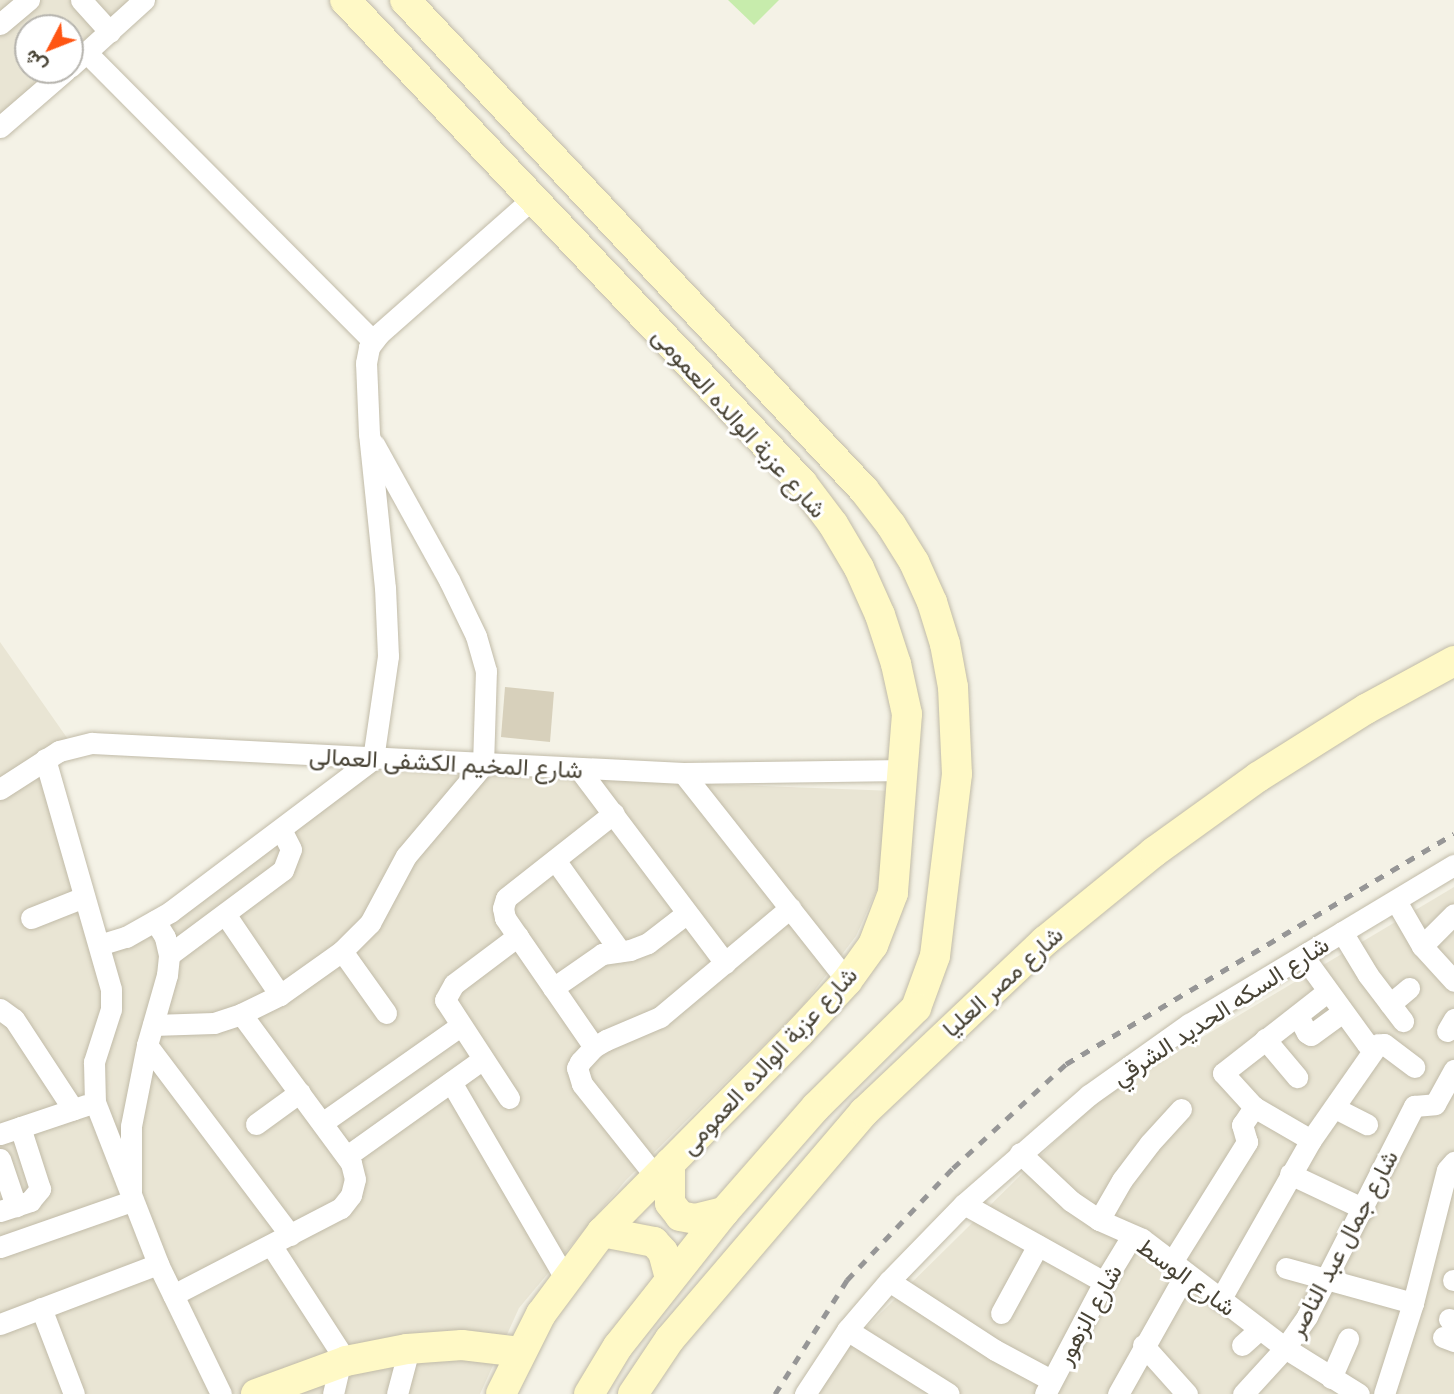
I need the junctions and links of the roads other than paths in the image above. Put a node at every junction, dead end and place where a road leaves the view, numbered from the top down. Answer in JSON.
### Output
{"nodes":[{"id":1,"x":29,"y":0,"type":"edge"},
{"id":2,"x":81,"y":0,"type":"edge"},
{"id":3,"x":144,"y":0,"type":"edge"},
{"id":4,"x":345,"y":0,"type":"edge"},
{"id":5,"x":405,"y":0,"type":"edge"},
{"id":6,"x":0,"y":24,"type":"edge"},
{"id":7,"x":110,"y":32,"type":"junction"},
{"id":8,"x":86,"y":52,"type":"joint"},
{"id":9,"x":458,"y":56,"type":"junction"},
{"id":10,"x":49,"y":84,"type":"edge"},
{"id":11,"x":426,"y":86,"type":"junction"},
{"id":12,"x":1,"y":123,"type":"edge"},
{"id":13,"x":533,"y":198,"type":"junction"},
{"id":14,"x":642,"y":253,"type":"junction"},
{"id":15,"x":612,"y":282,"type":"junction"},
{"id":16,"x":373,"y":341,"type":"junction"},
{"id":17,"x":369,"y":434,"type":"junction"},
{"id":18,"x":832,"y":455,"type":"junction"},
{"id":19,"x":802,"y":483,"type":"junction"},
{"id":20,"x":1454,"y":661,"type":"edge"},
{"id":21,"x":373,"y":759,"type":"junction"},
{"id":22,"x":45,"y":760,"type":"junction"},
{"id":23,"x":483,"y":765,"type":"junction"},
{"id":24,"x":579,"y":769,"type":"junction"},
{"id":25,"x":905,"y":770,"type":"junction"},
{"id":26,"x":683,"y":773,"type":"junction"},
{"id":27,"x":0,"y":789,"type":"edge"},
{"id":28,"x":614,"y":813,"type":"junction"},
{"id":29,"x":281,"y":829,"type":"junction"},
{"id":30,"x":555,"y":860,"type":"junction"},
{"id":31,"x":1454,"y":865,"type":"edge"},
{"id":32,"x":84,"y":897,"type":"junction"},
{"id":33,"x":1396,"y":901,"type":"junction"},
{"id":34,"x":790,"y":908,"type":"junction"},
{"id":35,"x":687,"y":913,"type":"junction"},
{"id":36,"x":225,"y":914,"type":"junction"},
{"id":37,"x":1454,"y":915,"type":"edge"},
{"id":38,"x":31,"y":918,"type":"dead end"},
{"id":39,"x":155,"y":921,"type":"junction"},
{"id":40,"x":1342,"y":932,"type":"junction"},
{"id":41,"x":517,"y":936,"type":"junction"},
{"id":42,"x":99,"y":945,"type":"junction"},
{"id":43,"x":1422,"y":946,"type":"junction"},
{"id":44,"x":342,"y":951,"type":"junction"},
{"id":45,"x":620,"y":951,"type":"junction"},
{"id":46,"x":169,"y":954,"type":"junction"},
{"id":47,"x":1303,"y":956,"type":"junction"},
{"id":48,"x":725,"y":963,"type":"junction"},
{"id":49,"x":847,"y":981,"type":"junction"},
{"id":50,"x":1454,"y":981,"type":"edge"},
{"id":51,"x":553,"y":988,"type":"junction"},
{"id":52,"x":1409,"y":988,"type":"dead end"},
{"id":53,"x":1328,"y":991,"type":"junction"},
{"id":54,"x":280,"y":995,"type":"junction"},
{"id":55,"x":916,"y":1008,"type":"junction"},
{"id":56,"x":2,"y":1012,"type":"edge"},
{"id":57,"x":1343,"y":1012,"type":"junction"},
{"id":58,"x":386,"y":1013,"type":"dead end"},
{"id":59,"x":241,"y":1014,"type":"junction"},
{"id":60,"x":1298,"y":1016,"type":"junction"},
{"id":61,"x":460,"y":1026,"type":"junction"},
{"id":62,"x":150,"y":1035,"type":"junction"},
{"id":63,"x":942,"y":1036,"type":"junction"},
{"id":64,"x":1265,"y":1039,"type":"junction"},
{"id":65,"x":1378,"y":1044,"type":"junction"},
{"id":66,"x":594,"y":1047,"type":"junction"},
{"id":67,"x":483,"y":1059,"type":"junction"},
{"id":68,"x":1414,"y":1067,"type":"dead end"},
{"id":69,"x":1454,"y":1070,"type":"edge"},
{"id":70,"x":1297,"y":1077,"type":"dead end"},
{"id":71,"x":451,"y":1082,"type":"junction"},
{"id":72,"x":300,"y":1092,"type":"junction"},
{"id":73,"x":509,"y":1098,"type":"dead end"},
{"id":74,"x":95,"y":1102,"type":"junction"},
{"id":75,"x":1254,"y":1107,"type":"junction"},
{"id":76,"x":1335,"y":1108,"type":"junction"},
{"id":77,"x":73,"y":1109,"type":"junction"},
{"id":78,"x":1181,"y":1110,"type":"dead end"},
{"id":79,"x":322,"y":1123,"type":"junction"},
{"id":80,"x":256,"y":1124,"type":"dead end"},
{"id":81,"x":1367,"y":1124,"type":"dead end"},
{"id":82,"x":10,"y":1131,"type":"edge"},
{"id":83,"x":1311,"y":1140,"type":"junction"},
{"id":84,"x":1020,"y":1153,"type":"junction"},
{"id":85,"x":347,"y":1156,"type":"junction"},
{"id":86,"x":0,"y":1159,"type":"edge"},
{"id":87,"x":1452,"y":1163,"type":"edge"},
{"id":88,"x":663,"y":1170,"type":"junction"},
{"id":89,"x":1290,"y":1174,"type":"junction"},
{"id":90,"x":131,"y":1200,"type":"junction"},
{"id":91,"x":964,"y":1204,"type":"junction"},
{"id":92,"x":15,"y":1206,"type":"edge"},
{"id":93,"x":1364,"y":1209,"type":"junction"},
{"id":94,"x":724,"y":1212,"type":"junction"},
{"id":95,"x":1099,"y":1220,"type":"junction"},
{"id":96,"x":602,"y":1232,"type":"junction"},
{"id":97,"x":40,"y":1233,"type":"junction"},
{"id":98,"x":290,"y":1235,"type":"junction"},
{"id":99,"x":1132,"y":1236,"type":"junction"},
{"id":100,"x":271,"y":1245,"type":"junction"},
{"id":101,"x":1038,"y":1245,"type":"junction"},
{"id":102,"x":0,"y":1247,"type":"edge"},
{"id":103,"x":158,"y":1264,"type":"junction"},
{"id":104,"x":1179,"y":1268,"type":"junction"},
{"id":105,"x":1286,"y":1268,"type":"dead end"},
{"id":106,"x":565,"y":1278,"type":"junction"},
{"id":107,"x":670,"y":1279,"type":"junction"},
{"id":108,"x":889,"y":1281,"type":"junction"},
{"id":109,"x":1325,"y":1281,"type":"junction"},
{"id":110,"x":1104,"y":1282,"type":"junction"},
{"id":111,"x":173,"y":1295,"type":"junction"},
{"id":112,"x":1220,"y":1300,"type":"junction"},
{"id":113,"x":1413,"y":1303,"type":"junction"},
{"id":114,"x":41,"y":1308,"type":"junction"},
{"id":115,"x":1001,"y":1313,"type":"dead end"},
{"id":116,"x":0,"y":1324,"type":"edge"},
{"id":117,"x":1260,"y":1329,"type":"junction"},
{"id":118,"x":847,"y":1330,"type":"junction"},
{"id":119,"x":1348,"y":1339,"type":"dead end"},
{"id":120,"x":1143,"y":1345,"type":"junction"},
{"id":121,"x":1242,"y":1345,"type":"dead end"},
{"id":122,"x":1285,"y":1348,"type":"junction"},
{"id":123,"x":409,"y":1349,"type":"junction"},
{"id":124,"x":520,"y":1352,"type":"junction"},
{"id":125,"x":343,"y":1362,"type":"junction"},
{"id":126,"x":1048,"y":1387,"type":"edge"},
{"id":127,"x":925,"y":1389,"type":"edge"},
{"id":128,"x":1346,"y":1389,"type":"edge"},
{"id":129,"x":260,"y":1393,"type":"edge"},
{"id":130,"x":591,"y":1393,"type":"edge"},
{"id":131,"x":74,"y":1394,"type":"edge"},
{"id":132,"x":221,"y":1394,"type":"edge"},
{"id":133,"x":333,"y":1394,"type":"edge"},
{"id":134,"x":397,"y":1394,"type":"edge"},
{"id":135,"x":501,"y":1394,"type":"edge"},
{"id":136,"x":633,"y":1394,"type":"edge"},
{"id":137,"x":805,"y":1394,"type":"edge"},
{"id":138,"x":949,"y":1394,"type":"edge"},
{"id":139,"x":1118,"y":1394,"type":"edge"},
{"id":140,"x":1186,"y":1394,"type":"edge"},
{"id":141,"x":1243,"y":1394,"type":"edge"},
{"id":142,"x":1384,"y":1394,"type":"edge"}],
"edges":[{"from":1,"to":6,"type":"street"},
{"from":2,"to":7,"type":"street"},
{"from":3,"to":7,"type":"street"},
{"from":4,"to":11,"type":"street","name":"شارع عزبة الوالده العمومى"},
{"from":5,"to":9,"type":"street","name":"شارع عزبة الوالده العمومى"},
{"from":7,"to":8,"type":"street"},
{"from":8,"to":16,"type":"street"},
{"from":9,"to":11,"type":"street"},
{"from":9,"to":14,"type":"street","name":"شارع عزبة الوالده العمومى"},
{"from":10,"to":12,"type":"street"},
{"from":11,"to":13,"type":"street","name":"شارع عزبة الوالده العمومى"},
{"from":13,"to":15,"type":"street","name":"شارع عزبة الوالده العمومى"},
{"from":13,"to":16,"type":"street"},
{"from":14,"to":15,"type":"street"},
{"from":14,"to":18,"type":"street","name":"شارع عزبة الوالده العمومى"},
{"from":15,"to":19,"type":"street","name":"شارع عزبة الوالده العمومى"},
{"from":16,"to":17,"type":"street"},
{"from":17,"to":21,"type":"street"},
{"from":17,"to":23,"type":"street"},
{"from":18,"to":19,"type":"street"},
{"from":18,"to":55,"type":"street","name":"شارع عزبة الوالده العمومى"},
{"from":19,"to":25,"type":"street","name":"شارع عزبة الوالده العمومى"},
{"from":20,"to":63,"type":"street","name":"شارع مصر العليا"},
{"from":21,"to":22,"type":"street","name":"شارع المخيم الكشفى العمالى"},
{"from":21,"to":23,"type":"street","name":"شارع المخيم الكشفى العمالى"},
{"from":21,"to":29,"type":"street"},
{"from":22,"to":27,"type":"street","name":"شارع المخيم الكشفى العمالى"},
{"from":22,"to":32,"type":"street"},
{"from":23,"to":24,"type":"street","name":"شارع المخيم الكشفى العمالى"},
{"from":23,"to":44,"type":"street"},
{"from":24,"to":26,"type":"street","name":"شارع المخيم الكشفى العمالى"},
{"from":24,"to":28,"type":"street"},
{"from":25,"to":26,"type":"street","name":"شارع المخيم الكشفى العمالى"},
{"from":25,"to":49,"type":"street","name":"شارع عزبة الوالده العمومى"},
{"from":26,"to":34,"type":"street"},
{"from":28,"to":30,"type":"street"},
{"from":28,"to":35,"type":"street"},
{"from":29,"to":36,"type":"street"},
{"from":29,"to":39,"type":"street"},
{"from":30,"to":41,"type":"street"},
{"from":30,"to":45,"type":"street"},
{"from":31,"to":33,"type":"street","name":"شارع السكه الحديد الشرقي"},
{"from":32,"to":38,"type":"street"},
{"from":32,"to":42,"type":"street"},
{"from":33,"to":40,"type":"street","name":"شارع السكه الحديد الشرقي"},
{"from":33,"to":43,"type":"street"},
{"from":34,"to":48,"type":"street"},
{"from":34,"to":49,"type":"street"},
{"from":35,"to":45,"type":"street"},
{"from":35,"to":48,"type":"street"},
{"from":36,"to":46,"type":"street"},
{"from":36,"to":54,"type":"street"},
{"from":37,"to":43,"type":"street"},
{"from":39,"to":42,"type":"street"},
{"from":39,"to":46,"type":"street"},
{"from":40,"to":47,"type":"street","name":"شارع السكه الحديد الشرقي"},
{"from":40,"to":52,"type":"street"},
{"from":41,"to":51,"type":"street"},
{"from":41,"to":61,"type":"street"},
{"from":42,"to":74,"type":"street"},
{"from":43,"to":50,"type":"street"},
{"from":44,"to":54,"type":"street"},
{"from":44,"to":58,"type":"street"},
{"from":45,"to":51,"type":"street"},
{"from":46,"to":62,"type":"street"},
{"from":47,"to":53,"type":"street"},
{"from":47,"to":84,"type":"street","name":"شارع السكه الحديد الشرقي"},
{"from":48,"to":66,"type":"street"},
{"from":49,"to":88,"type":"street","name":"شارع عزبة الوالده العمومى"},
{"from":51,"to":66,"type":"street"},
{"from":53,"to":57,"type":"street"},
{"from":53,"to":60,"type":"street"},
{"from":54,"to":59,"type":"street"},
{"from":55,"to":63,"type":"street"},
{"from":55,"to":94,"type":"street","name":"شارع مصر العليا"},
{"from":56,"to":77,"type":"street"},
{"from":57,"to":60,"type":"street"},
{"from":57,"to":65,"type":"street"},
{"from":59,"to":62,"type":"street"},
{"from":59,"to":72,"type":"street"},
{"from":60,"to":64,"type":"street"},
{"from":61,"to":67,"type":"street"},
{"from":61,"to":79,"type":"street"},
{"from":62,"to":90,"type":"street"},
{"from":62,"to":98,"type":"street"},
{"from":63,"to":136,"type":"street","name":"شارع مصر العليا"},
{"from":64,"to":70,"type":"street"},
{"from":64,"to":75,"type":"street"},
{"from":65,"to":68,"type":"street"},
{"from":65,"to":76,"type":"street"},
{"from":66,"to":88,"type":"street"},
{"from":67,"to":71,"type":"street"},
{"from":67,"to":73,"type":"street"},
{"from":69,"to":93,"type":"street","name":"شارع جمال عبد الناصر"},
{"from":71,"to":85,"type":"street"},
{"from":71,"to":106,"type":"street"},
{"from":72,"to":79,"type":"street"},
{"from":72,"to":80,"type":"street"},
{"from":74,"to":77,"type":"street"},
{"from":74,"to":90,"type":"street"},
{"from":75,"to":83,"type":"street"},
{"from":75,"to":104,"type":"street"},
{"from":76,"to":81,"type":"street"},
{"from":76,"to":83,"type":"street"},
{"from":77,"to":82,"type":"street"},
{"from":78,"to":95,"type":"street"},
{"from":79,"to":85,"type":"street"},
{"from":82,"to":92,"type":"street"},
{"from":83,"to":89,"type":"street"},
{"from":84,"to":91,"type":"street","name":"شارع السكه الحديد الشرقي"},
{"from":84,"to":95,"type":"street","name":"شارع الوسط"},
{"from":85,"to":98,"type":"street"},
{"from":86,"to":92,"type":"street"},
{"from":87,"to":113,"type":"street"},
{"from":88,"to":94,"type":"street"},
{"from":88,"to":96,"type":"street","name":"شارع عزبة الوالده العمومى"},
{"from":89,"to":93,"type":"street"},
{"from":89,"to":112,"type":"street"},
{"from":90,"to":97,"type":"street"},
{"from":90,"to":103,"type":"street"},
{"from":91,"to":101,"type":"street"},
{"from":91,"to":108,"type":"street","name":"شارع السكه الحديد الشرقي"},
{"from":92,"to":97,"type":"street"},
{"from":93,"to":109,"type":"street","name":"شارع جمال عبد الناصر"},
{"from":94,"to":107,"type":"street","name":"شارع مصر العليا"},
{"from":95,"to":99,"type":"street","name":"شارع الوسط"},
{"from":96,"to":106,"type":"street","name":"شارع عزبة الوالده العمومى"},
{"from":96,"to":107,"type":"street"},
{"from":97,"to":102,"type":"street"},
{"from":98,"to":100,"type":"street"},
{"from":99,"to":104,"type":"street","name":"شارع الوسط"},
{"from":99,"to":110,"type":"street","name":"شارع الزهور"},
{"from":100,"to":111,"type":"street"},
{"from":100,"to":125,"type":"street"},
{"from":101,"to":110,"type":"street"},
{"from":101,"to":115,"type":"street"},
{"from":103,"to":111,"type":"street"},
{"from":103,"to":114,"type":"street"},
{"from":104,"to":112,"type":"street","name":"شارع الوسط"},
{"from":104,"to":120,"type":"street"},
{"from":105,"to":109,"type":"street"},
{"from":106,"to":124,"type":"street","name":"شارع عزبة الوالده العمومى"},
{"from":107,"to":130,"type":"street","name":"شارع مصر العليا"},
{"from":108,"to":118,"type":"street","name":"شارع السكه الحديد الشرقي"},
{"from":108,"to":126,"type":"street"},
{"from":109,"to":113,"type":"street"},
{"from":109,"to":122,"type":"street","name":"شارع جمال عبد الناصر"},
{"from":110,"to":126,"type":"street","name":"شارع الزهور"},
{"from":111,"to":132,"type":"street"},
{"from":112,"to":117,"type":"street","name":"شارع الوسط"},
{"from":113,"to":142,"type":"street"},
{"from":114,"to":116,"type":"street"},
{"from":114,"to":131,"type":"street"},
{"from":117,"to":121,"type":"street"},
{"from":117,"to":122,"type":"street","name":"شارع الوسط"},
{"from":118,"to":127,"type":"street"},
{"from":118,"to":137,"type":"street","name":"شارع السكه الحديد الشرقي"},
{"from":119,"to":128,"type":"street"},
{"from":120,"to":139,"type":"street"},
{"from":120,"to":140,"type":"street"},
{"from":122,"to":128,"type":"street","name":"شارع الوسط"},
{"from":122,"to":141,"type":"street","name":"شارع جمال عبد الناصر"},
{"from":123,"to":124,"type":"street"},
{"from":123,"to":125,"type":"street"},
{"from":123,"to":134,"type":"street"},
{"from":124,"to":135,"type":"street","name":"شارع عزبة الوالده العمومى"},
{"from":125,"to":129,"type":"street"},
{"from":125,"to":133,"type":"street"},
{"from":127,"to":138,"type":"street"}]}
